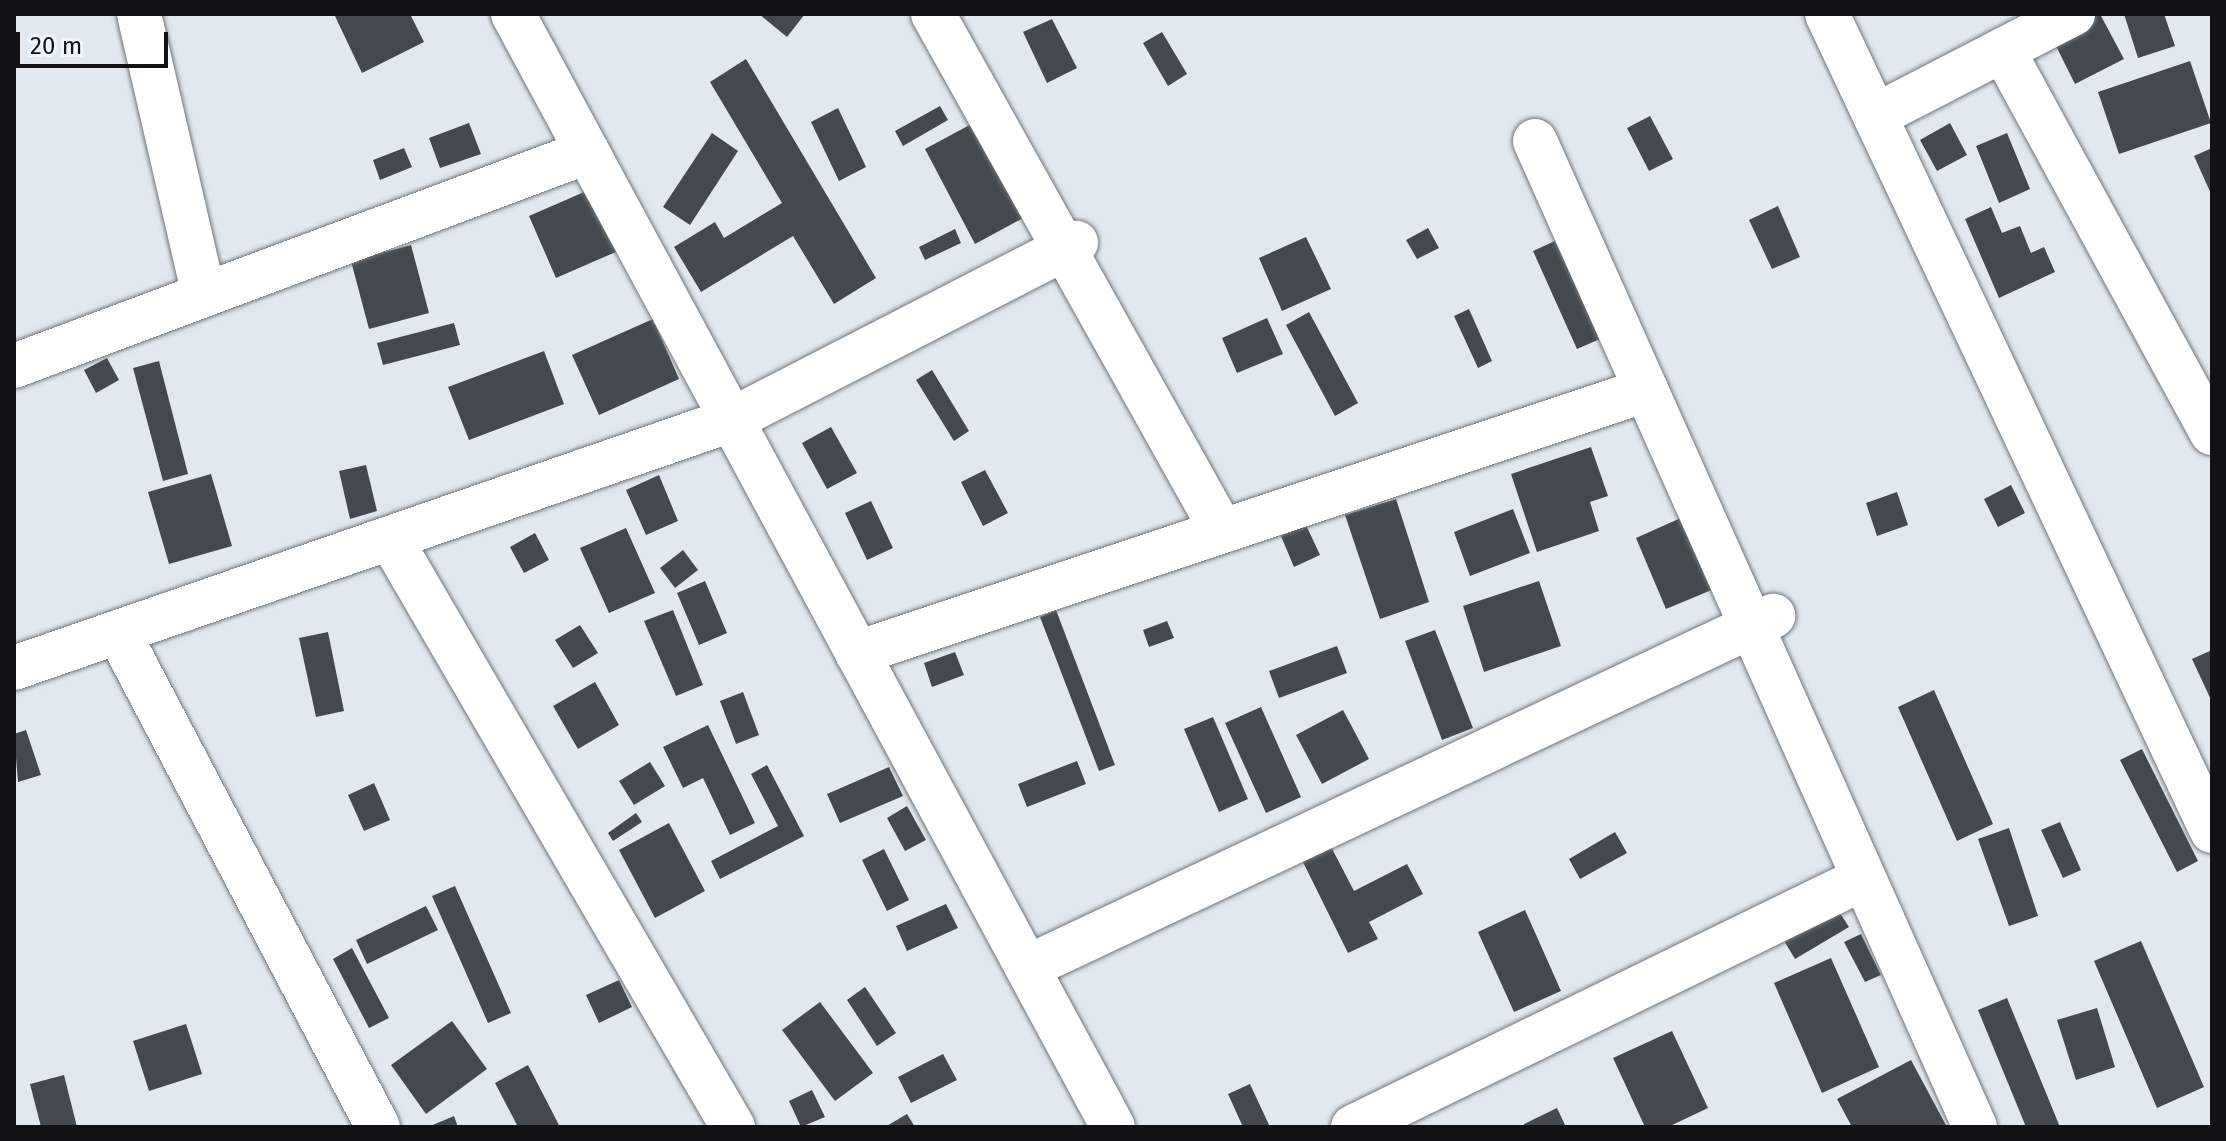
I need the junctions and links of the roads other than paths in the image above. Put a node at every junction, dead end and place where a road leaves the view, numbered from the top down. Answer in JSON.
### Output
{"nodes":[{"id":1,"x":139,"y":14,"type":"edge"},
{"id":2,"x":513,"y":14,"type":"edge"},
{"id":3,"x":933,"y":14,"type":"edge"},
{"id":4,"x":1827,"y":14,"type":"edge"},
{"id":5,"x":2073,"y":14,"type":"edge"},
{"id":6,"x":2003,"y":50,"type":"junction"},
{"id":7,"x":1875,"y":116,"type":"junction"},
{"id":8,"x":1535,"y":141,"type":"dead end"},
{"id":9,"x":587,"y":152,"type":"junction"},
{"id":10,"x":1070,"y":246,"type":"junction"},
{"id":11,"x":204,"y":295,"type":"junction"},
{"id":12,"x":14,"y":366,"type":"edge"},
{"id":13,"x":1646,"y":390,"type":"junction"},
{"id":14,"x":731,"y":420,"type":"junction"},
{"id":15,"x":2212,"y":433,"type":"edge"},
{"id":16,"x":1222,"y":531,"type":"junction"},
{"id":17,"x":390,"y":538,"type":"junction"},
{"id":18,"x":1762,"y":621,"type":"junction"},
{"id":19,"x":118,"y":632,"type":"junction"},
{"id":20,"x":857,"y":653,"type":"junction"},
{"id":21,"x":14,"y":668,"type":"edge"},
{"id":22,"x":2212,"y":831,"type":"edge"},
{"id":23,"x":1864,"y":878,"type":"junction"},
{"id":24,"x":1028,"y":967,"type":"junction"},
{"id":25,"x":378,"y":1127,"type":"edge"},
{"id":26,"x":733,"y":1127,"type":"edge"},
{"id":27,"x":1113,"y":1127,"type":"edge"},
{"id":28,"x":1353,"y":1127,"type":"edge"},
{"id":29,"x":1975,"y":1127,"type":"edge"}],
"edges":[{"from":1,"to":11,"type":"street"},
{"from":2,"to":9,"type":"street"},
{"from":3,"to":10,"type":"street"},
{"from":4,"to":7,"type":"street"},
{"from":5,"to":6,"type":"street"},
{"from":6,"to":7,"type":"street"},
{"from":6,"to":15,"type":"street"},
{"from":7,"to":22,"type":"street"},
{"from":8,"to":13,"type":"street"},
{"from":9,"to":11,"type":"street"},
{"from":9,"to":14,"type":"street"},
{"from":10,"to":14,"type":"street"},
{"from":10,"to":16,"type":"street"},
{"from":11,"to":12,"type":"street"},
{"from":13,"to":16,"type":"street"},
{"from":13,"to":18,"type":"street"},
{"from":14,"to":17,"type":"street"},
{"from":14,"to":20,"type":"street"},
{"from":16,"to":20,"type":"street"},
{"from":17,"to":19,"type":"street"},
{"from":17,"to":26,"type":"street"},
{"from":18,"to":23,"type":"street"},
{"from":18,"to":24,"type":"street"},
{"from":19,"to":21,"type":"street"},
{"from":19,"to":25,"type":"street"},
{"from":20,"to":24,"type":"street"},
{"from":23,"to":28,"type":"street"},
{"from":23,"to":29,"type":"street"},
{"from":24,"to":27,"type":"street"}]}
